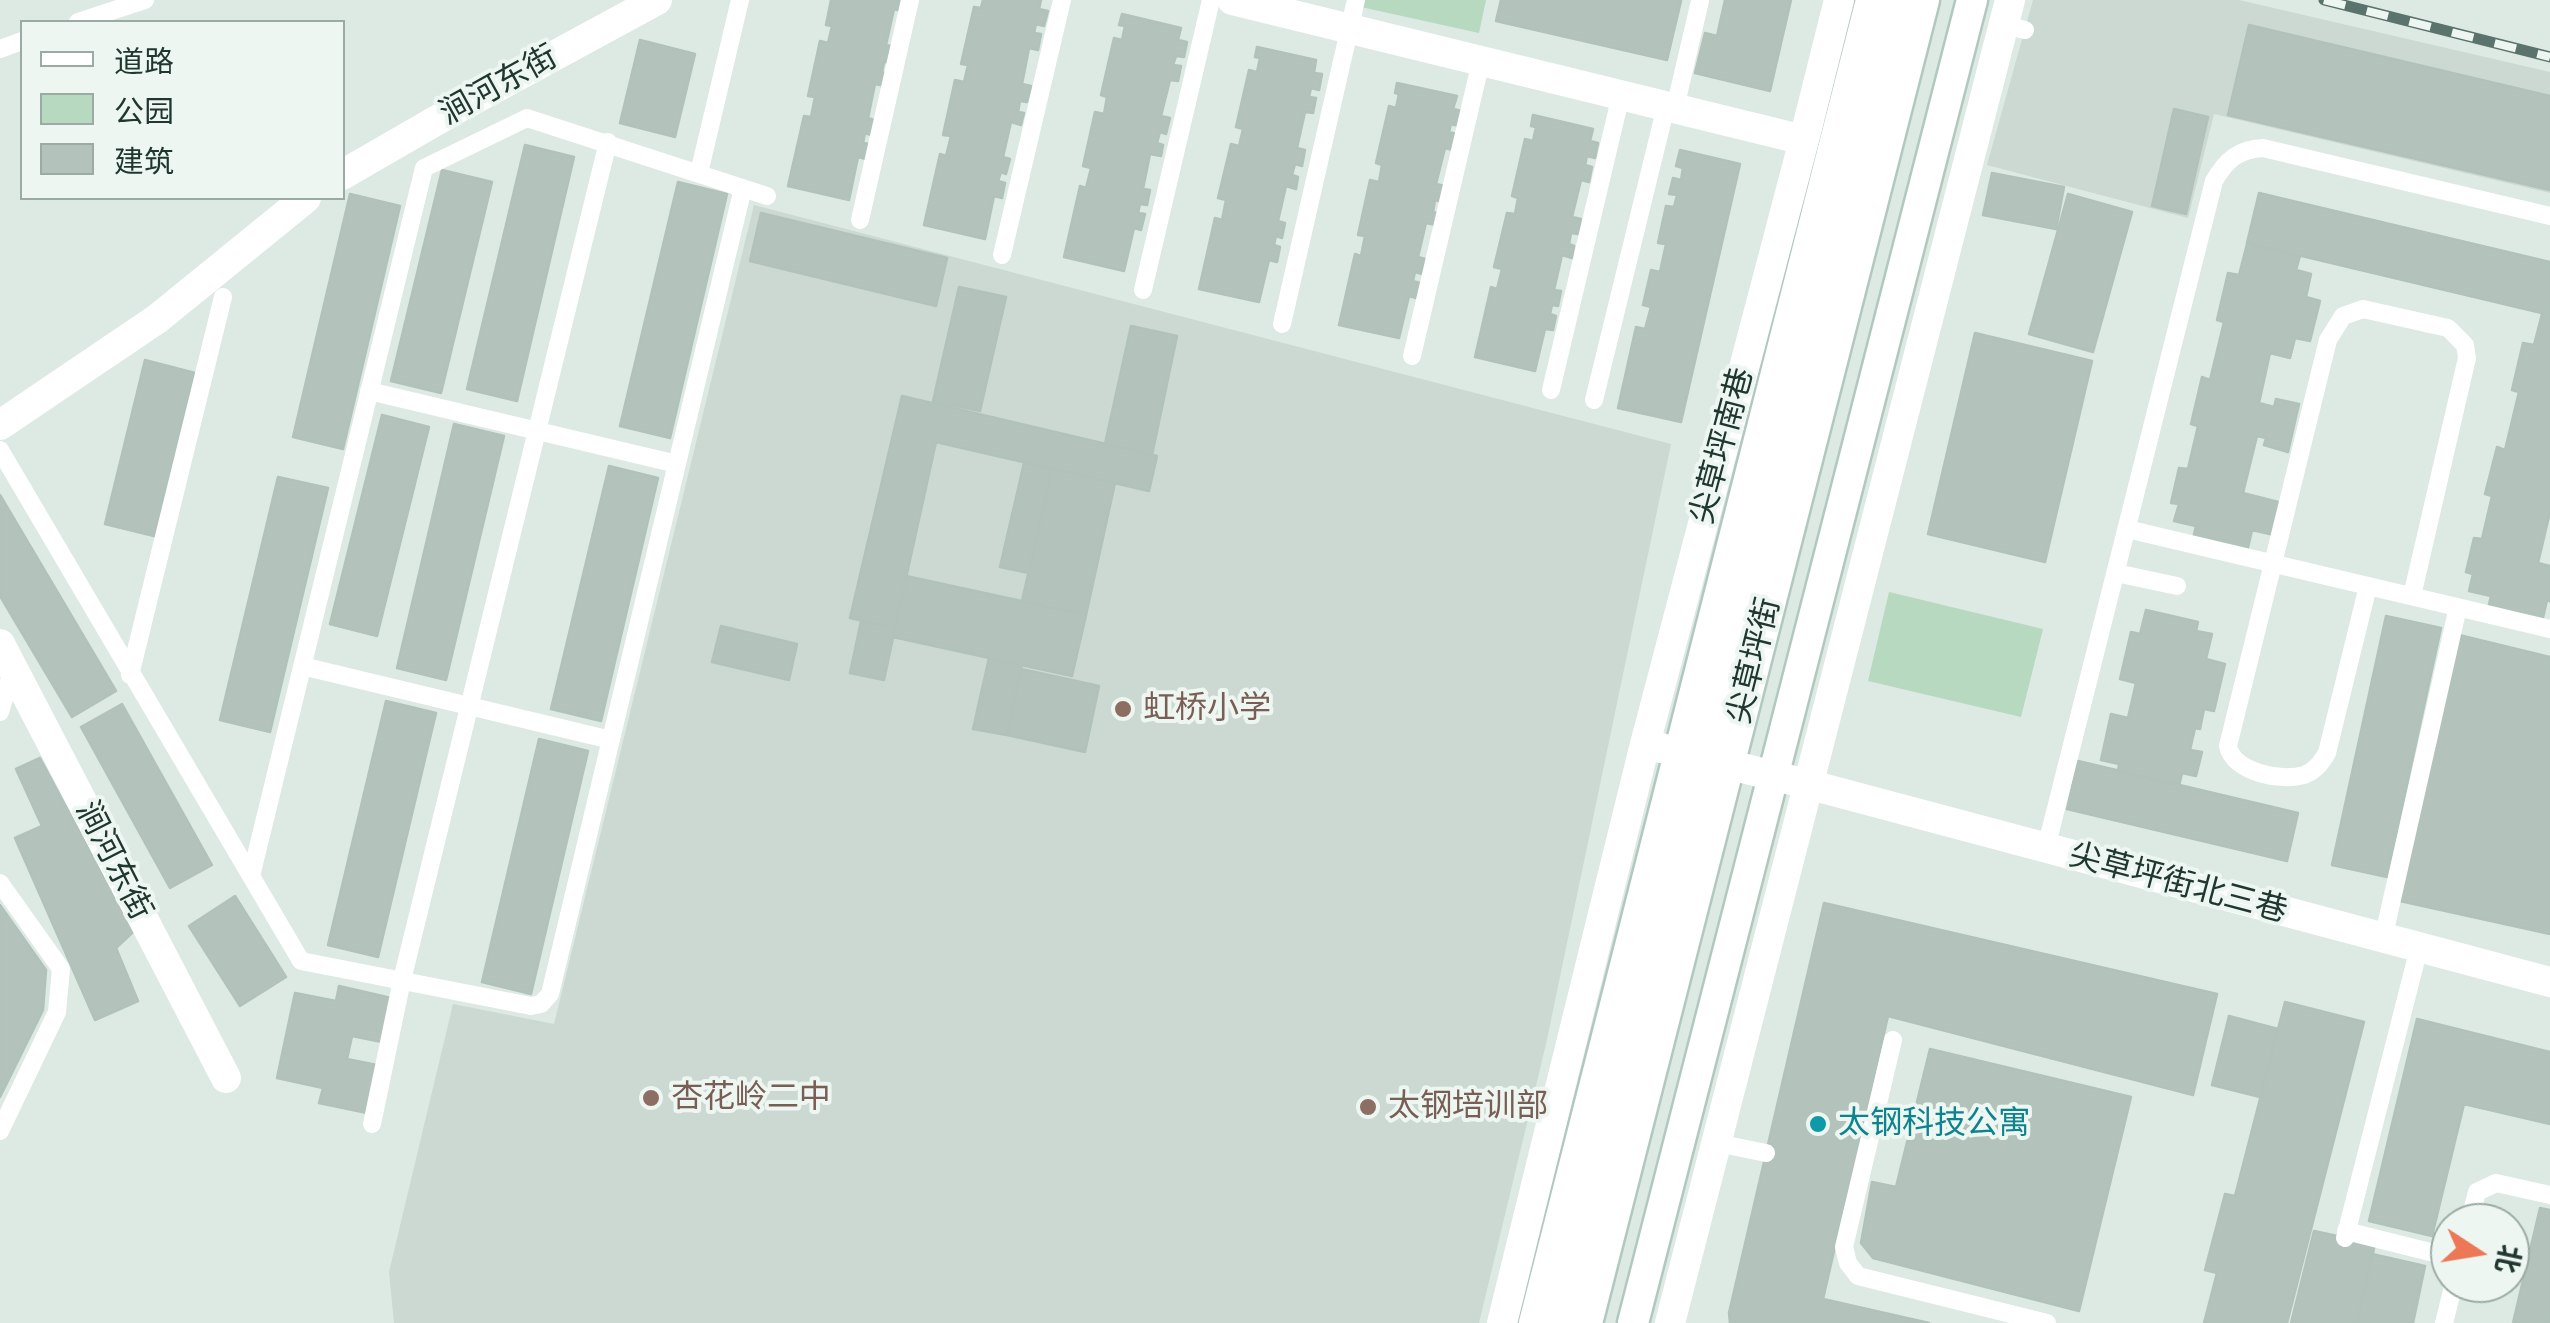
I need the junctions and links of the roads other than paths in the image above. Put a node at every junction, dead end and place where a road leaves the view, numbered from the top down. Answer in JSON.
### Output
{"nodes":[{"id":1,"x":145,"y":0,"type":"edge"},
{"id":2,"x":657,"y":0,"type":"edge"},
{"id":3,"x":740,"y":0,"type":"edge"},
{"id":4,"x":910,"y":0,"type":"edge"},
{"id":5,"x":1062,"y":0,"type":"edge"},
{"id":6,"x":1211,"y":0,"type":"edge"},
{"id":7,"x":1232,"y":0,"type":"edge"},
{"id":8,"x":1714,"y":0,"type":"edge"},
{"id":9,"x":1839,"y":0,"type":"edge"},
{"id":10,"x":1871,"y":0,"type":"edge"},
{"id":11,"x":1898,"y":0,"type":"edge"},
{"id":12,"x":1924,"y":0,"type":"edge"},
{"id":13,"x":1972,"y":0,"type":"edge"},
{"id":14,"x":1697,"y":1,"type":"edge"},
{"id":15,"x":1353,"y":14,"type":"edge"},
{"id":16,"x":2013,"y":18,"type":"edge"},
{"id":17,"x":84,"y":20,"type":"edge"},
{"id":18,"x":1481,"y":61,"type":"junction"},
{"id":19,"x":1621,"y":96,"type":"junction"},
{"id":20,"x":1670,"y":107,"type":"junction"},
{"id":21,"x":1804,"y":140,"type":"junction"},
{"id":22,"x":608,"y":142,"type":"junction"},
{"id":23,"x":345,"y":173,"type":"edge"},
{"id":24,"x":699,"y":174,"type":"junction"},
{"id":25,"x":744,"y":188,"type":"junction"},
{"id":26,"x":767,"y":196,"type":"dead end"},
{"id":27,"x":304,"y":200,"type":"edge"},
{"id":28,"x":2550,"y":216,"type":"edge"},
{"id":29,"x":860,"y":220,"type":"dead end"},
{"id":30,"x":1002,"y":255,"type":"dead end"},
{"id":31,"x":1143,"y":290,"type":"dead end"},
{"id":32,"x":223,"y":297,"type":"dead end"},
{"id":33,"x":1282,"y":324,"type":"dead end"},
{"id":34,"x":1412,"y":356,"type":"dead end"},
{"id":35,"x":1551,"y":390,"type":"dead end"},
{"id":36,"x":370,"y":391,"type":"junction"},
{"id":37,"x":1594,"y":400,"type":"dead end"},
{"id":38,"x":0,"y":425,"type":"edge"},
{"id":39,"x":537,"y":430,"type":"junction"},
{"id":40,"x":0,"y":450,"type":"edge"},
{"id":41,"x":677,"y":464,"type":"junction"},
{"id":42,"x":2127,"y":529,"type":"junction"},
{"id":43,"x":2274,"y":564,"type":"junction"},
{"id":44,"x":2116,"y":573,"type":"junction"},
{"id":45,"x":2177,"y":586,"type":"dead end"},
{"id":46,"x":2368,"y":586,"type":"junction"},
{"id":47,"x":2412,"y":596,"type":"junction"},
{"id":48,"x":2458,"y":607,"type":"junction"},
{"id":49,"x":2550,"y":629,"type":"edge"},
{"id":50,"x":7,"y":656,"type":"edge"},
{"id":51,"x":302,"y":666,"type":"junction"},
{"id":52,"x":130,"y":675,"type":"junction"},
{"id":53,"x":470,"y":706,"type":"junction"},
{"id":54,"x":0,"y":712,"type":"edge"},
{"id":55,"x":611,"y":740,"type":"junction"},
{"id":56,"x":1645,"y":744,"type":"junction"},
{"id":57,"x":1807,"y":784,"type":"junction"},
{"id":58,"x":2046,"y":848,"type":"junction"},
{"id":59,"x":251,"y":876,"type":"junction"},
{"id":60,"x":0,"y":883,"type":"edge"},
{"id":61,"x":2382,"y":939,"type":"junction"},
{"id":62,"x":2419,"y":948,"type":"junction"},
{"id":63,"x":402,"y":980,"type":"junction"},
{"id":64,"x":2550,"y":982,"type":"edge"},
{"id":65,"x":1892,"y":1040,"type":"dead end"},
{"id":66,"x":226,"y":1078,"type":"dead end"},
{"id":67,"x":372,"y":1124,"type":"dead end"},
{"id":68,"x":0,"y":1131,"type":"edge"},
{"id":69,"x":1717,"y":1142,"type":"junction"},
{"id":70,"x":1766,"y":1154,"type":"dead end"},
{"id":71,"x":2550,"y":1195,"type":"edge"},
{"id":72,"x":2474,"y":1203,"type":"edge"},
{"id":73,"x":2430,"y":1253,"type":"edge"},
{"id":74,"x":1502,"y":1323,"type":"edge"},
{"id":75,"x":1534,"y":1323,"type":"edge"},
{"id":76,"x":1564,"y":1323,"type":"edge"},
{"id":77,"x":1588,"y":1323,"type":"edge"},
{"id":78,"x":1633,"y":1323,"type":"edge"},
{"id":79,"x":1670,"y":1323,"type":"edge"},
{"id":80,"x":2047,"y":1323,"type":"edge"}],
"edges":[{"from":1,"to":17,"type":"lane"},
{"from":2,"to":23,"type":"street","name":"涧河东街"},
{"from":3,"to":24,"type":"lane"},
{"from":4,"to":29,"type":"lane"},
{"from":5,"to":30,"type":"lane"},
{"from":6,"to":31,"type":"lane"},
{"from":7,"to":15,"type":"street"},
{"from":8,"to":14,"type":"lane"},
{"from":9,"to":21,"type":"street","name":"尖草坪南巷"},
{"from":10,"to":75,"type":"street"},
{"from":11,"to":76,"type":"street","name":"尖草坪街"},
{"from":12,"to":77,"type":"street","name":"尖草坪街"},
{"from":13,"to":78,"type":"street"},
{"from":14,"to":20,"type":"lane"},
{"from":15,"to":18,"type":"street"},
{"from":15,"to":33,"type":"lane"},
{"from":16,"to":57,"type":"street"},
{"from":18,"to":19,"type":"street"},
{"from":18,"to":34,"type":"lane"},
{"from":19,"to":20,"type":"street"},
{"from":19,"to":35,"type":"lane"},
{"from":20,"to":21,"type":"street"},
{"from":20,"to":37,"type":"lane"},
{"from":21,"to":56,"type":"street","name":"尖草坪南巷"},
{"from":22,"to":24,"type":"lane"},
{"from":22,"to":36,"type":"lane"},
{"from":22,"to":39,"type":"lane"},
{"from":24,"to":25,"type":"lane"},
{"from":25,"to":26,"type":"lane"},
{"from":25,"to":41,"type":"lane"},
{"from":27,"to":38,"type":"street"},
{"from":28,"to":42,"type":"lane"},
{"from":32,"to":52,"type":"lane"},
{"from":36,"to":39,"type":"lane"},
{"from":36,"to":51,"type":"lane"},
{"from":39,"to":41,"type":"lane"},
{"from":39,"to":53,"type":"lane"},
{"from":40,"to":52,"type":"lane"},
{"from":41,"to":55,"type":"lane"},
{"from":42,"to":43,"type":"lane"},
{"from":42,"to":44,"type":"lane"},
{"from":43,"to":46,"type":"lane"},
{"from":43,"to":46,"type":"lane"},
{"from":43,"to":47,"type":"lane"},
{"from":44,"to":45,"type":"lane"},
{"from":44,"to":58,"type":"lane"},
{"from":46,"to":47,"type":"lane"},
{"from":47,"to":48,"type":"lane"},
{"from":48,"to":49,"type":"lane"},
{"from":48,"to":61,"type":"lane"},
{"from":50,"to":54,"type":"lane"},
{"from":50,"to":66,"type":"street","name":"涧河东街"},
{"from":51,"to":53,"type":"lane"},
{"from":51,"to":59,"type":"lane"},
{"from":52,"to":59,"type":"lane"},
{"from":53,"to":55,"type":"lane"},
{"from":53,"to":63,"type":"lane"},
{"from":55,"to":63,"type":"lane"},
{"from":56,"to":57,"type":"street","name":"尖草坪街北三巷","bridge":true},
{"from":56,"to":74,"type":"street","name":"尖草坪南巷"},
{"from":57,"to":58,"type":"street","name":"尖草坪街北三巷"},
{"from":57,"to":69,"type":"street"},
{"from":58,"to":61,"type":"street","name":"尖草坪街北三巷"},
{"from":59,"to":63,"type":"lane"},
{"from":60,"to":68,"type":"lane"},
{"from":61,"to":62,"type":"street","name":"尖草坪街北三巷"},
{"from":62,"to":64,"type":"street","name":"尖草坪街北三巷"},
{"from":62,"to":73,"type":"lane"},
{"from":63,"to":67,"type":"lane"},
{"from":65,"to":80,"type":"lane"},
{"from":69,"to":70,"type":"lane"},
{"from":69,"to":79,"type":"street"},
{"from":71,"to":72,"type":"lane"}]}
